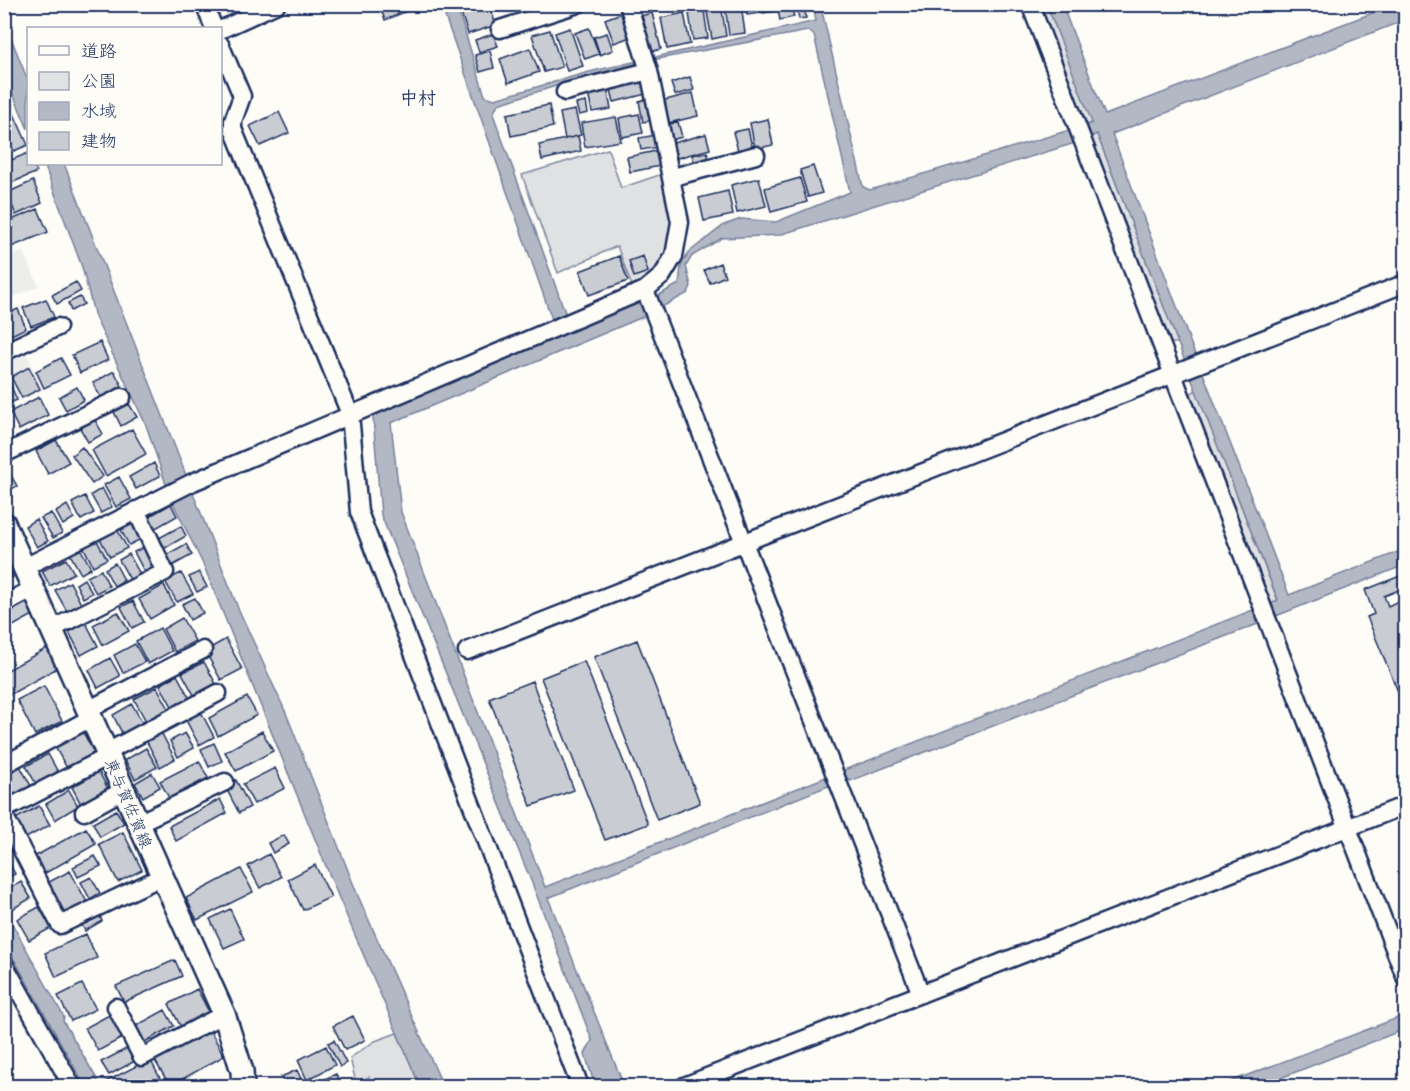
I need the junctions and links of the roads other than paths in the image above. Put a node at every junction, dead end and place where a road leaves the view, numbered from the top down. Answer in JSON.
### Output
{"nodes":[{"id":1,"x":204,"y":4,"type":"edge"},
{"id":2,"x":277,"y":4,"type":"edge"},
{"id":3,"x":578,"y":4,"type":"edge"},
{"id":4,"x":628,"y":4,"type":"edge"},
{"id":5,"x":1030,"y":4,"type":"edge"},
{"id":6,"x":214,"y":27,"type":"edge"},
{"id":7,"x":222,"y":29,"type":"edge"},
{"id":8,"x":500,"y":29,"type":"dead end"},
{"id":9,"x":222,"y":49,"type":"edge"},
{"id":10,"x":647,"y":64,"type":"junction"},
{"id":11,"x":565,"y":92,"type":"dead end"},
{"id":12,"x":756,"y":155,"type":"dead end"},
{"id":13,"x":673,"y":177,"type":"junction"},
{"id":14,"x":1406,"y":283,"type":"edge"},
{"id":15,"x":647,"y":294,"type":"junction"},
{"id":16,"x":58,"y":327,"type":"dead end"},
{"id":17,"x":4,"y":352,"type":"edge"},
{"id":18,"x":1186,"y":368,"type":"junction"},
{"id":19,"x":122,"y":397,"type":"dead end"},
{"id":20,"x":350,"y":414,"type":"junction"},
{"id":21,"x":4,"y":454,"type":"edge"},
{"id":22,"x":136,"y":510,"type":"junction"},
{"id":23,"x":4,"y":523,"type":"edge"},
{"id":24,"x":744,"y":542,"type":"junction"},
{"id":25,"x":25,"y":567,"type":"junction"},
{"id":26,"x":34,"y":588,"type":"junction"},
{"id":27,"x":4,"y":604,"type":"edge"},
{"id":28,"x":52,"y":629,"type":"junction"},
{"id":29,"x":203,"y":650,"type":"dead end"},
{"id":30,"x":467,"y":651,"type":"dead end"},
{"id":31,"x":218,"y":693,"type":"dead end"},
{"id":32,"x":89,"y":714,"type":"junction"},
{"id":33,"x":108,"y":754,"type":"junction"},
{"id":34,"x":9,"y":762,"type":"dead end"},
{"id":35,"x":225,"y":782,"type":"dead end"},
{"id":36,"x":124,"y":790,"type":"junction"},
{"id":37,"x":1406,"y":805,"type":"edge"},
{"id":38,"x":4,"y":810,"type":"edge"},
{"id":39,"x":84,"y":812,"type":"dead end"},
{"id":40,"x":4,"y":815,"type":"edge"},
{"id":41,"x":138,"y":823,"type":"junction"},
{"id":42,"x":1347,"y":828,"type":"junction"},
{"id":43,"x":161,"y":877,"type":"junction"},
{"id":44,"x":4,"y":964,"type":"edge"},
{"id":45,"x":1406,"y":979,"type":"edge"},
{"id":46,"x":921,"y":994,"type":"junction"},
{"id":47,"x":116,"y":1007,"type":"dead end"},
{"id":48,"x":224,"y":1014,"type":"junction"},
{"id":49,"x":246,"y":1081,"type":"edge"},
{"id":50,"x":68,"y":1085,"type":"edge"},
{"id":51,"x":580,"y":1086,"type":"edge"},
{"id":52,"x":684,"y":1086,"type":"edge"}],
"edges":[{"from":1,"to":6,"type":"street"},
{"from":2,"to":7,"type":"street"},
{"from":3,"to":8,"type":"street"},
{"from":4,"to":10,"type":"street"},
{"from":5,"to":18,"type":"street"},
{"from":9,"to":20,"type":"street"},
{"from":10,"to":11,"type":"street"},
{"from":10,"to":13,"type":"street"},
{"from":12,"to":13,"type":"street"},
{"from":13,"to":15,"type":"street"},
{"from":14,"to":18,"type":"street"},
{"from":15,"to":20,"type":"street"},
{"from":15,"to":24,"type":"street"},
{"from":16,"to":17,"type":"street"},
{"from":18,"to":24,"type":"street"},
{"from":18,"to":42,"type":"street"},
{"from":19,"to":21,"type":"street"},
{"from":20,"to":22,"type":"street"},
{"from":20,"to":51,"type":"street"},
{"from":22,"to":25,"type":"street"},
{"from":22,"to":28,"type":"street"},
{"from":23,"to":25,"type":"main road","name":"東与賀佐賀線"},
{"from":24,"to":30,"type":"street"},
{"from":24,"to":46,"type":"street"},
{"from":25,"to":26,"type":"main road","name":"東与賀佐賀線"},
{"from":26,"to":27,"type":"street"},
{"from":26,"to":28,"type":"main road","name":"東与賀佐賀線"},
{"from":28,"to":32,"type":"main road","name":"東与賀佐賀線"},
{"from":29,"to":32,"type":"street"},
{"from":31,"to":33,"type":"street"},
{"from":32,"to":33,"type":"main road","name":"東与賀佐賀線"},
{"from":32,"to":34,"type":"street"},
{"from":33,"to":36,"type":"main road","name":"東与賀佐賀線"},
{"from":33,"to":38,"type":"street"},
{"from":35,"to":41,"type":"street"},
{"from":36,"to":39,"type":"street"},
{"from":36,"to":41,"type":"main road","name":"東与賀佐賀線"},
{"from":37,"to":42,"type":"street"},
{"from":40,"to":43,"type":"street"},
{"from":41,"to":43,"type":"main road","name":"東与賀佐賀線"},
{"from":42,"to":45,"type":"street"},
{"from":42,"to":46,"type":"street"},
{"from":43,"to":48,"type":"main road","name":"東与賀佐賀線"},
{"from":44,"to":50,"type":"street"},
{"from":46,"to":52,"type":"street"},
{"from":47,"to":48,"type":"street"},
{"from":48,"to":49,"type":"main road","name":"東与賀佐賀線"}]}
